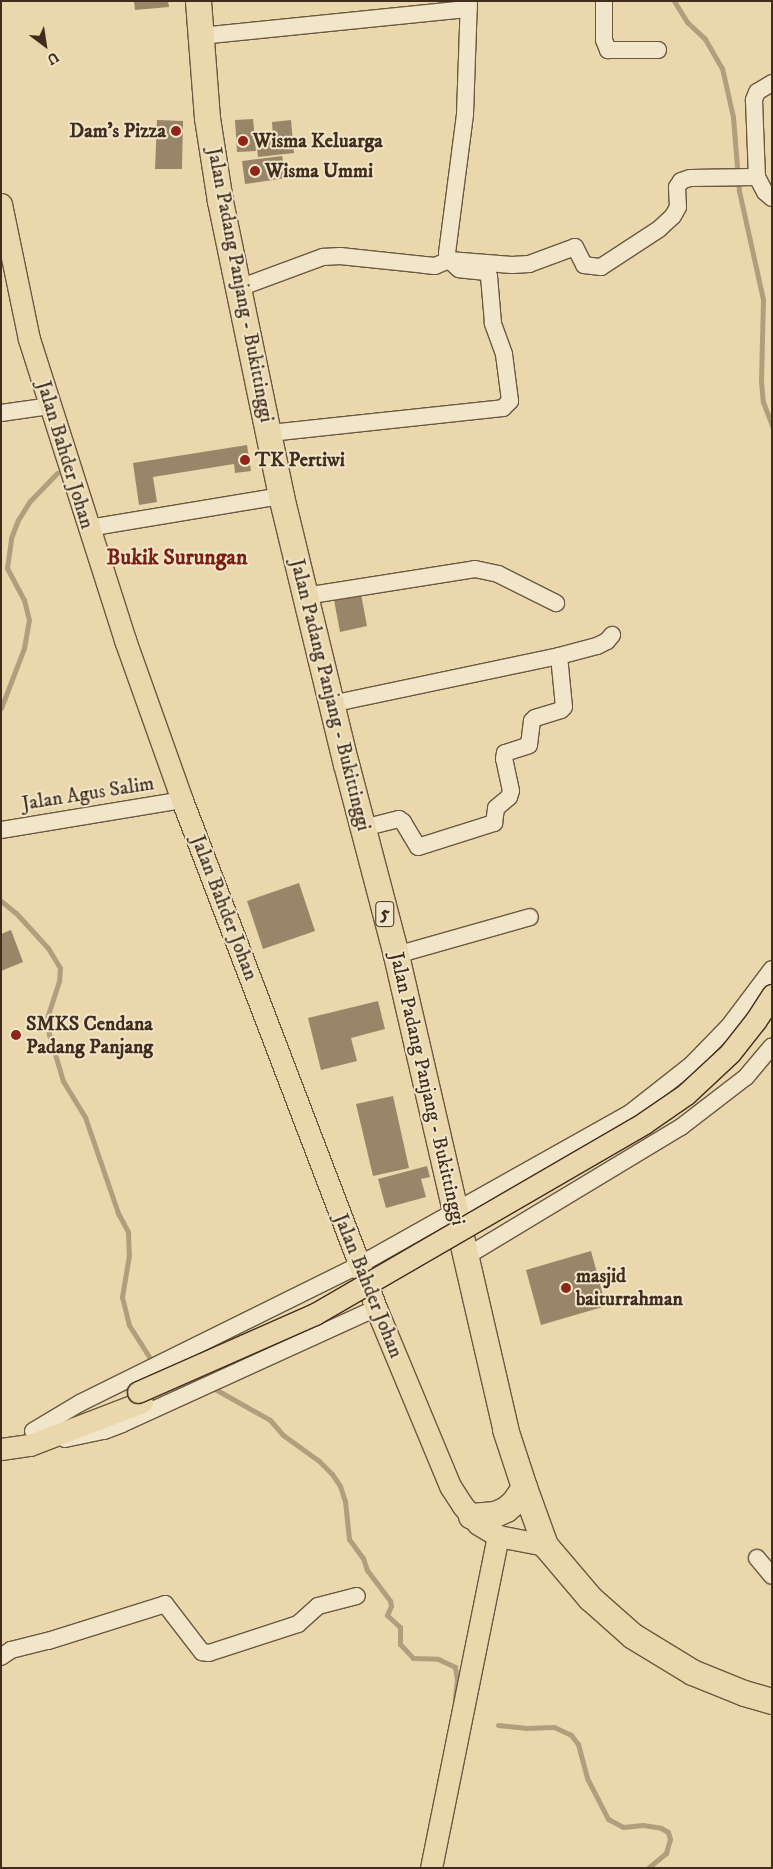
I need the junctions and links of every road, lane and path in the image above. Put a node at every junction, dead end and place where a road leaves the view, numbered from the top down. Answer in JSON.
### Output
{"nodes":[{"id":1,"x":198,"y":1,"type":"edge"},
{"id":2,"x":604,"y":1,"type":"edge"},
{"id":3,"x":469,"y":5,"type":"edge"},
{"id":4,"x":201,"y":36,"type":"junction"},
{"id":5,"x":658,"y":50,"type":"dead end"},
{"id":6,"x":772,"y":83,"type":"edge"},
{"id":7,"x":757,"y":177,"type":"junction"},
{"id":8,"x":772,"y":198,"type":"edge"},
{"id":9,"x":1,"y":204,"type":"edge"},
{"id":10,"x":449,"y":260,"type":"junction"},
{"id":11,"x":239,"y":288,"type":"junction"},
{"id":12,"x":50,"y":406,"type":"junction"},
{"id":13,"x":1,"y":413,"type":"edge"},
{"id":14,"x":270,"y":433,"type":"junction"},
{"id":15,"x":281,"y":496,"type":"junction"},
{"id":16,"x":88,"y":528,"type":"junction"},
{"id":17,"x":305,"y":596,"type":"junction"},
{"id":18,"x":556,"y":603,"type":"dead end"},
{"id":19,"x":612,"y":635,"type":"dead end"},
{"id":20,"x":558,"y":656,"type":"junction"},
{"id":21,"x":331,"y":704,"type":"junction"},
{"id":22,"x":182,"y":800,"type":"junction"},
{"id":23,"x":364,"y":828,"type":"junction"},
{"id":24,"x":1,"y":830,"type":"edge"},
{"id":25,"x":530,"y":917,"type":"dead end"},
{"id":26,"x":396,"y":955,"type":"junction"},
{"id":27,"x":772,"y":969,"type":"edge"},
{"id":28,"x":772,"y":994,"type":"edge"},
{"id":29,"x":772,"y":1017,"type":"edge"},
{"id":30,"x":772,"y":1046,"type":"edge"},
{"id":31,"x":456,"y":1210,"type":"junction"},
{"id":32,"x":466,"y":1256,"type":"junction"},
{"id":33,"x":359,"y":1266,"type":"junction"},
{"id":34,"x":376,"y":1308,"type":"junction"},
{"id":35,"x":140,"y":1397,"type":"junction"},
{"id":36,"x":32,"y":1438,"type":"junction"},
{"id":37,"x":1,"y":1448,"type":"edge"},
{"id":38,"x":524,"y":1487,"type":"junction"},
{"id":39,"x":471,"y":1516,"type":"junction"},
{"id":40,"x":498,"y":1536,"type":"junction"},
{"id":41,"x":545,"y":1545,"type":"junction"},
{"id":42,"x":757,"y":1558,"type":"dead end"},
{"id":43,"x":772,"y":1576,"type":"edge"},
{"id":44,"x":357,"y":1596,"type":"dead end"},
{"id":45,"x":1,"y":1657,"type":"edge"},
{"id":46,"x":772,"y":1701,"type":"edge"},
{"id":47,"x":431,"y":1868,"type":"edge"}],
"edges":[{"from":1,"to":4,"type":"highway","name":"Jalan Padang Panjang - Bukittinggi","number":"5"},
{"from":2,"to":5,"type":"street"},
{"from":3,"to":4,"type":"street"},
{"from":3,"to":10,"type":"street"},
{"from":4,"to":11,"type":"highway","name":"Jalan Padang Panjang - Bukittinggi","number":"5"},
{"from":6,"to":7,"type":"street"},
{"from":7,"to":8,"type":"street"},
{"from":7,"to":10,"type":"street"},
{"from":9,"to":12,"type":"main road","name":"Jalan Bahder Johan"},
{"from":10,"to":11,"type":"street"},
{"from":10,"to":14,"type":"street"},
{"from":11,"to":14,"type":"highway","name":"Jalan Padang Panjang - Bukittinggi","number":"5"},
{"from":12,"to":13,"type":"street"},
{"from":12,"to":16,"type":"main road","name":"Jalan Bahder Johan"},
{"from":14,"to":15,"type":"highway","name":"Jalan Padang Panjang - Bukittinggi","number":"5"},
{"from":15,"to":16,"type":"street"},
{"from":15,"to":17,"type":"highway","name":"Jalan Padang Panjang - Bukittinggi","number":"5"},
{"from":16,"to":22,"type":"main road","name":"Jalan Bahder Johan"},
{"from":17,"to":18,"type":"street"},
{"from":17,"to":21,"type":"highway","name":"Jalan Padang Panjang - Bukittinggi","number":"5"},
{"from":19,"to":20,"type":"street"},
{"from":20,"to":21,"type":"street"},
{"from":20,"to":23,"type":"street"},
{"from":21,"to":23,"type":"highway","name":"Jalan Padang Panjang - Bukittinggi","number":"5"},
{"from":22,"to":24,"type":"street","name":"Jalan Agus Salim"},
{"from":22,"to":33,"type":"main road","name":"Jalan Bahder Johan"},
{"from":23,"to":26,"type":"highway","name":"Jalan Padang Panjang - Bukittinggi","number":"5"},
{"from":25,"to":26,"type":"street"},
{"from":26,"to":31,"type":"highway","name":"Jalan Padang Panjang - Bukittinggi","number":"5"},
{"from":27,"to":31,"type":"street"},
{"from":28,"to":35,"type":"main road","bridge":true},
{"from":29,"to":35,"type":"main road"},
{"from":30,"to":32,"type":"street"},
{"from":31,"to":32,"type":"highway","name":"Jalan Padang Panjang - Bukittinggi","number":"5"},
{"from":31,"to":33,"type":"street"},
{"from":32,"to":38,"type":"highway","name":"Jalan Padang Panjang - Bukittinggi","number":"5"},
{"from":33,"to":34,"type":"main road","name":"Jalan Bahder Johan"},
{"from":33,"to":36,"type":"street"},
{"from":34,"to":36,"type":"street"},
{"from":34,"to":39,"type":"main road","name":"Jalan Bahder Johan"},
{"from":35,"to":36,"type":"main road"},
{"from":36,"to":37,"type":"main road"},
{"from":38,"to":39,"type":"highway"},
{"from":38,"to":41,"type":"highway","name":"Jalan Padang Panjang - Bukittinggi","number":"5"},
{"from":39,"to":40,"type":"main road","name":"Jalan Bahder Johan"},
{"from":40,"to":41,"type":"main road","name":"Jalan Bahder Johan"},
{"from":40,"to":47,"type":"main road"},
{"from":41,"to":46,"type":"highway","name":"Jalan Padang Panjang - Bukittinggi","number":"5"},
{"from":42,"to":43,"type":"street"},
{"from":44,"to":45,"type":"street"}]}
